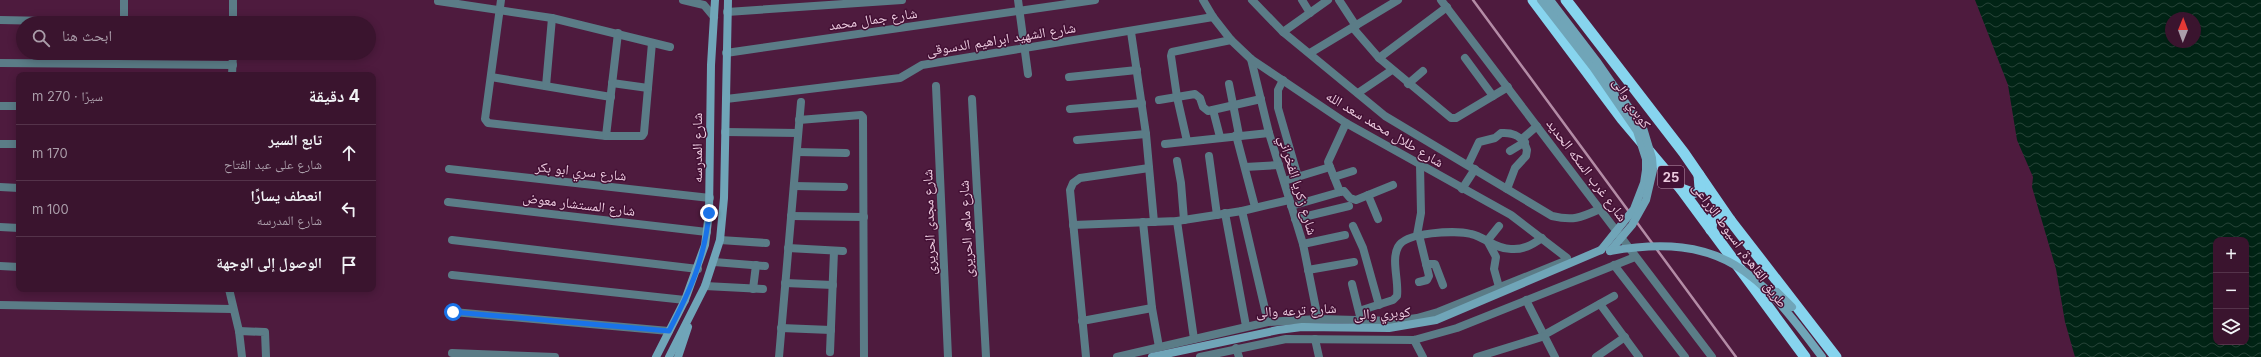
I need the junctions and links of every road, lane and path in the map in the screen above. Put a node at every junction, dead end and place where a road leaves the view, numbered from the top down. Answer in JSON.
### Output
{"nodes":[{"id":1,"x":124,"y":0,"type":"edge"},
{"id":2,"x":233,"y":0,"type":"edge"},
{"id":3,"x":501,"y":0,"type":"edge"},
{"id":4,"x":683,"y":0,"type":"edge"},
{"id":5,"x":715,"y":0,"type":"edge"},
{"id":6,"x":728,"y":0,"type":"edge"},
{"id":7,"x":902,"y":0,"type":"edge"},
{"id":8,"x":1018,"y":0,"type":"edge"},
{"id":9,"x":1095,"y":0,"type":"edge"},
{"id":10,"x":1203,"y":0,"type":"edge"},
{"id":11,"x":1252,"y":0,"type":"edge"},
{"id":12,"x":1302,"y":0,"type":"edge"},
{"id":13,"x":1328,"y":0,"type":"edge"},
{"id":14,"x":1339,"y":0,"type":"edge"},
{"id":15,"x":1398,"y":0,"type":"edge"},
{"id":16,"x":1441,"y":0,"type":"edge"},
{"id":17,"x":1533,"y":0,"type":"edge"},
{"id":18,"x":1541,"y":0,"type":"edge"},
{"id":19,"x":1550,"y":0,"type":"edge"},
{"id":20,"x":1566,"y":0,"type":"edge"},
{"id":21,"x":438,"y":1,"type":"dead end"},
{"id":22,"x":878,"y":1,"type":"edge"},
{"id":23,"x":1387,"y":3,"type":"edge"},
{"id":24,"x":1051,"y":4,"type":"edge"},
{"id":25,"x":1447,"y":7,"type":"junction"},
{"id":26,"x":499,"y":10,"type":"junction"},
{"id":27,"x":727,"y":12,"type":"junction"},
{"id":28,"x":1020,"y":12,"type":"junction"},
{"id":29,"x":1310,"y":12,"type":"junction"},
{"id":30,"x":124,"y":16,"type":"edge"},
{"id":31,"x":233,"y":16,"type":"edge"},
{"id":32,"x":714,"y":17,"type":"junction"},
{"id":33,"x":1212,"y":17,"type":"junction"},
{"id":34,"x":552,"y":18,"type":"junction"},
{"id":35,"x":0,"y":20,"type":"edge"},
{"id":36,"x":16,"y":20,"type":"edge"},
{"id":37,"x":1355,"y":27,"type":"junction"},
{"id":38,"x":1131,"y":32,"type":"junction"},
{"id":39,"x":1283,"y":32,"type":"junction"},
{"id":40,"x":618,"y":33,"type":"junction"},
{"id":41,"x":1231,"y":40,"type":"junction"},
{"id":42,"x":652,"y":43,"type":"junction"},
{"id":43,"x":670,"y":47,"type":"dead end"},
{"id":44,"x":1025,"y":49,"type":"junction"},
{"id":45,"x":726,"y":53,"type":"junction"},
{"id":46,"x":1310,"y":53,"type":"junction"},
{"id":47,"x":1379,"y":58,"type":"junction"},
{"id":48,"x":1465,"y":58,"type":"dead end"},
{"id":49,"x":1251,"y":59,"type":"junction"},
{"id":50,"x":233,"y":60,"type":"edge"},
{"id":51,"x":0,"y":63,"type":"edge"},
{"id":52,"x":233,"y":64,"type":"junction"},
{"id":53,"x":1137,"y":70,"type":"junction"},
{"id":54,"x":1392,"y":70,"type":"junction"},
{"id":55,"x":1423,"y":71,"type":"dead end"},
{"id":56,"x":232,"y":72,"type":"edge"},
{"id":57,"x":1028,"y":74,"type":"dead end"},
{"id":58,"x":491,"y":77,"type":"junction"},
{"id":59,"x":1069,"y":77,"type":"dead end"},
{"id":60,"x":1283,"y":80,"type":"junction"},
{"id":61,"x":612,"y":83,"type":"junction"},
{"id":62,"x":1229,"y":84,"type":"dead end"},
{"id":63,"x":1408,"y":84,"type":"junction"},
{"id":64,"x":546,"y":86,"type":"junction"},
{"id":65,"x":936,"y":86,"type":"dead end"},
{"id":66,"x":1508,"y":87,"type":"junction"},
{"id":67,"x":648,"y":88,"type":"junction"},
{"id":68,"x":1358,"y":93,"type":"junction"},
{"id":69,"x":1493,"y":96,"type":"junction"},
{"id":70,"x":1177,"y":97,"type":"junction"},
{"id":71,"x":611,"y":98,"type":"junction"},
{"id":72,"x":726,"y":99,"type":"junction"},
{"id":73,"x":972,"y":99,"type":"dead end"},
{"id":74,"x":1261,"y":99,"type":"junction"},
{"id":75,"x":1159,"y":100,"type":"dead end"},
{"id":76,"x":801,"y":102,"type":"dead end"},
{"id":77,"x":1142,"y":103,"type":"junction"},
{"id":78,"x":1234,"y":105,"type":"junction"},
{"id":79,"x":0,"y":106,"type":"edge"},
{"id":80,"x":16,"y":106,"type":"edge"},
{"id":81,"x":1070,"y":109,"type":"dead end"},
{"id":82,"x":1213,"y":110,"type":"junction"},
{"id":83,"x":1456,"y":118,"type":"junction"},
{"id":84,"x":799,"y":120,"type":"junction"},
{"id":85,"x":1346,"y":123,"type":"junction"},
{"id":86,"x":1463,"y":123,"type":"dead end"},
{"id":87,"x":1538,"y":126,"type":"junction"},
{"id":88,"x":725,"y":132,"type":"junction"},
{"id":89,"x":798,"y":133,"type":"junction"},
{"id":90,"x":1269,"y":133,"type":"junction"},
{"id":91,"x":1146,"y":134,"type":"junction"},
{"id":92,"x":1237,"y":135,"type":"junction"},
{"id":93,"x":606,"y":136,"type":"junction"},
{"id":94,"x":1220,"y":137,"type":"junction"},
{"id":95,"x":1077,"y":140,"type":"dead end"},
{"id":96,"x":1524,"y":140,"type":"junction"},
{"id":97,"x":1187,"y":141,"type":"junction"},
{"id":98,"x":0,"y":144,"type":"edge"},
{"id":99,"x":16,"y":144,"type":"edge"},
{"id":100,"x":1165,"y":144,"type":"dead end"},
{"id":101,"x":1510,"y":151,"type":"dead end"},
{"id":102,"x":797,"y":152,"type":"junction"},
{"id":103,"x":846,"y":153,"type":"dead end"},
{"id":104,"x":1210,"y":156,"type":"dead end"},
{"id":105,"x":1177,"y":161,"type":"dead end"},
{"id":106,"x":1279,"y":165,"type":"junction"},
{"id":107,"x":1420,"y":165,"type":"junction"},
{"id":108,"x":1244,"y":167,"type":"junction"},
{"id":109,"x":1330,"y":167,"type":"junction"},
{"id":110,"x":1471,"y":167,"type":"junction"},
{"id":111,"x":1149,"y":168,"type":"junction"},
{"id":112,"x":449,"y":169,"type":"dead end"},
{"id":113,"x":1353,"y":171,"type":"dead end"},
{"id":114,"x":1699,"y":173,"type":"junction"},
{"id":115,"x":1298,"y":177,"type":"junction"},
{"id":116,"x":1334,"y":177,"type":"junction"},
{"id":117,"x":1284,"y":181,"type":"junction"},
{"id":118,"x":1393,"y":185,"type":"dead end"},
{"id":119,"x":794,"y":186,"type":"junction"},
{"id":120,"x":0,"y":187,"type":"edge"},
{"id":121,"x":844,"y":187,"type":"dead end"},
{"id":122,"x":16,"y":188,"type":"edge"},
{"id":123,"x":1507,"y":189,"type":"junction"},
{"id":124,"x":1681,"y":189,"type":"junction"},
{"id":125,"x":1462,"y":190,"type":"junction"},
{"id":126,"x":1340,"y":192,"type":"junction"},
{"id":127,"x":1368,"y":195,"type":"junction"},
{"id":128,"x":710,"y":198,"type":"junction"},
{"id":129,"x":448,"y":202,"type":"dead end"},
{"id":130,"x":1290,"y":203,"type":"junction"},
{"id":131,"x":1349,"y":206,"type":"dead end"},
{"id":132,"x":1255,"y":208,"type":"junction"},
{"id":133,"x":1600,"y":209,"type":"junction"},
{"id":134,"x":1242,"y":211,"type":"junction"},
{"id":135,"x":709,"y":213,"type":"junction"},
{"id":136,"x":723,"y":214,"type":"junction"},
{"id":137,"x":1221,"y":214,"type":"junction"},
{"id":138,"x":791,"y":216,"type":"junction"},
{"id":139,"x":864,"y":218,"type":"junction"},
{"id":140,"x":1295,"y":219,"type":"junction"},
{"id":141,"x":1378,"y":219,"type":"dead end"},
{"id":142,"x":1180,"y":220,"type":"junction"},
{"id":143,"x":1730,"y":220,"type":"junction"},
{"id":144,"x":1143,"y":222,"type":"junction"},
{"id":145,"x":1154,"y":222,"type":"junction"},
{"id":146,"x":1073,"y":225,"type":"junction"},
{"id":147,"x":1353,"y":226,"type":"dead end"},
{"id":148,"x":1499,"y":226,"type":"dead end"},
{"id":149,"x":0,"y":227,"type":"edge"},
{"id":150,"x":16,"y":228,"type":"edge"},
{"id":151,"x":1711,"y":230,"type":"junction"},
{"id":152,"x":707,"y":232,"type":"junction"},
{"id":153,"x":1345,"y":235,"type":"dead end"},
{"id":154,"x":1418,"y":235,"type":"junction"},
{"id":155,"x":1542,"y":238,"type":"junction"},
{"id":156,"x":452,"y":240,"type":"dead end"},
{"id":157,"x":720,"y":240,"type":"junction"},
{"id":158,"x":1488,"y":242,"type":"junction"},
{"id":159,"x":766,"y":243,"type":"dead end"},
{"id":160,"x":1303,"y":244,"type":"junction"},
{"id":161,"x":788,"y":248,"type":"junction"},
{"id":162,"x":1606,"y":251,"type":"junction"},
{"id":163,"x":1635,"y":257,"type":"junction"},
{"id":164,"x":1565,"y":261,"type":"joint"},
{"id":165,"x":714,"y":262,"type":"junction"},
{"id":166,"x":1354,"y":262,"type":"dead end"},
{"id":167,"x":1426,"y":264,"type":"junction"},
{"id":168,"x":756,"y":265,"type":"junction"},
{"id":169,"x":1614,"y":265,"type":"junction"},
{"id":170,"x":0,"y":266,"type":"edge"},
{"id":171,"x":765,"y":266,"type":"dead end"},
{"id":172,"x":16,"y":267,"type":"edge"},
{"id":173,"x":698,"y":269,"type":"junction"},
{"id":174,"x":1308,"y":270,"type":"junction"},
{"id":175,"x":452,"y":275,"type":"dead end"},
{"id":176,"x":1419,"y":282,"type":"dead end"},
{"id":177,"x":785,"y":283,"type":"junction"},
{"id":178,"x":1352,"y":284,"type":"dead end"},
{"id":179,"x":1443,"y":285,"type":"dead end"},
{"id":180,"x":705,"y":286,"type":"junction"},
{"id":181,"x":833,"y":286,"type":"junction"},
{"id":182,"x":1499,"y":288,"type":"junction"},
{"id":183,"x":753,"y":289,"type":"junction"},
{"id":184,"x":763,"y":289,"type":"dead end"},
{"id":185,"x":229,"y":292,"type":"edge"},
{"id":186,"x":1614,"y":296,"type":"dead end"},
{"id":187,"x":685,"y":300,"type":"junction"},
{"id":188,"x":1526,"y":300,"type":"junction"},
{"id":189,"x":1600,"y":304,"type":"junction"},
{"id":190,"x":0,"y":305,"type":"edge"},
{"id":191,"x":1379,"y":305,"type":"junction"},
{"id":192,"x":232,"y":308,"type":"junction"},
{"id":193,"x":1152,"y":308,"type":"junction"},
{"id":194,"x":1359,"y":311,"type":"junction"},
{"id":195,"x":453,"y":312,"type":"dead end"},
{"id":196,"x":689,"y":319,"type":"junction"},
{"id":197,"x":1318,"y":319,"type":"junction"},
{"id":198,"x":1361,"y":320,"type":"junction"},
{"id":199,"x":1082,"y":322,"type":"junction"},
{"id":200,"x":1268,"y":322,"type":"junction"},
{"id":201,"x":1246,"y":326,"type":"junction"},
{"id":202,"x":781,"y":328,"type":"junction"},
{"id":203,"x":831,"y":330,"type":"junction"},
{"id":204,"x":239,"y":331,"type":"junction"},
{"id":205,"x":669,"y":331,"type":"junction"},
{"id":206,"x":1545,"y":335,"type":"junction"},
{"id":207,"x":1625,"y":337,"type":"junction"},
{"id":208,"x":1194,"y":339,"type":"junction"},
{"id":209,"x":1315,"y":339,"type":"junction"},
{"id":210,"x":1414,"y":340,"type":"junction"},
{"id":211,"x":1159,"y":347,"type":"junction"},
{"id":212,"x":1236,"y":348,"type":"junction"},
{"id":213,"x":830,"y":352,"type":"dead end"},
{"id":214,"x":452,"y":353,"type":"dead end"},
{"id":215,"x":242,"y":357,"type":"edge"},
{"id":216,"x":266,"y":357,"type":"edge"},
{"id":217,"x":555,"y":357,"type":"edge"},
{"id":218,"x":656,"y":357,"type":"edge"},
{"id":219,"x":669,"y":357,"type":"edge"},
{"id":220,"x":678,"y":357,"type":"edge"},
{"id":221,"x":779,"y":357,"type":"edge"},
{"id":222,"x":864,"y":357,"type":"edge"},
{"id":223,"x":948,"y":357,"type":"edge"},
{"id":224,"x":986,"y":357,"type":"edge"},
{"id":225,"x":1086,"y":357,"type":"edge"},
{"id":226,"x":1118,"y":357,"type":"edge"},
{"id":227,"x":1152,"y":357,"type":"edge"},
{"id":228,"x":1164,"y":357,"type":"edge"},
{"id":229,"x":1200,"y":357,"type":"edge"},
{"id":230,"x":1239,"y":357,"type":"edge"},
{"id":231,"x":1319,"y":357,"type":"edge"},
{"id":232,"x":1423,"y":357,"type":"edge"},
{"id":233,"x":1477,"y":357,"type":"edge"},
{"id":234,"x":1555,"y":357,"type":"edge"},
{"id":235,"x":1596,"y":357,"type":"edge"},
{"id":236,"x":1639,"y":357,"type":"edge"},
{"id":237,"x":1685,"y":357,"type":"edge"},
{"id":238,"x":1712,"y":357,"type":"edge"},
{"id":239,"x":1805,"y":357,"type":"edge"},
{"id":240,"x":1822,"y":357,"type":"edge"},
{"id":241,"x":1830,"y":357,"type":"edge"},
{"id":242,"x":1836,"y":357,"type":"edge"}],
"edges":[{"from":1,"to":30,"type":"street"},
{"from":2,"to":31,"type":"street"},
{"from":3,"to":26,"type":"street"},
{"from":4,"to":32,"type":"street"},
{"from":5,"to":32,"type":"main road","name":"شارع المدرسه"},
{"from":6,"to":27,"type":"main road","name":"شارع المدرسه"},
{"from":7,"to":22,"type":"street"},
{"from":8,"to":28,"type":"street"},
{"from":9,"to":24,"type":"street","name":"شارع جمال محمد"},
{"from":10,"to":33,"type":"street","name":"شارع طلال محمد سعد الله"},
{"from":11,"to":39,"type":"street","name":"شارع طلال محمد سعد الله"},
{"from":12,"to":29,"type":"street"},
{"from":13,"to":29,"type":"street"},
{"from":14,"to":37,"type":"street"},
{"from":15,"to":23,"type":"street"},
{"from":16,"to":25,"type":"street","name":"شارع غرب السكه الحديد"},
{"from":17,"to":124,"type":"highway","name":"طريق القاهرة, اسيوط الزراعى","number":"25"},
{"from":18,"to":162,"type":"main road","name":"كوبري والى","bridge":true},
{"from":19,"to":162,"type":"main road","name":"كوبري والى","bridge":true},
{"from":20,"to":114,"type":"highway","name":"طريق القاهرة, اسيوط الزراعى","number":"25"},
{"from":21,"to":26,"type":"street"},
{"from":22,"to":27,"type":"street"},
{"from":23,"to":37,"type":"street"},
{"from":24,"to":28,"type":"street","name":"شارع جمال محمد"},
{"from":25,"to":47,"type":"street"},
{"from":25,"to":66,"type":"street","name":"شارع غرب السكه الحديد"},
{"from":26,"to":34,"type":"street"},
{"from":26,"to":58,"type":"street"},
{"from":27,"to":45,"type":"main road","name":"شارع المدرسه"},
{"from":28,"to":44,"type":"street"},
{"from":28,"to":45,"type":"street","name":"شارع جمال محمد"},
{"from":29,"to":39,"type":"street"},
{"from":32,"to":128,"type":"main road","name":"شارع المدرسه"},
{"from":33,"to":38,"type":"street","name":"شارع الشهيد ابراهيم الدسوقى"},
{"from":33,"to":41,"type":"street","name":"شارع طلال محمد سعد الله"},
{"from":34,"to":40,"type":"street"},
{"from":34,"to":64,"type":"street"},
{"from":35,"to":36,"type":"street"},
{"from":37,"to":46,"type":"street"},
{"from":37,"to":47,"type":"street"},
{"from":38,"to":44,"type":"street","name":"شارع الشهيد ابراهيم الدسوقى"},
{"from":38,"to":53,"type":"street"},
{"from":39,"to":46,"type":"street","name":"شارع طلال محمد سعد الله"},
{"from":40,"to":42,"type":"street"},
{"from":40,"to":61,"type":"street"},
{"from":41,"to":49,"type":"street","name":"شارع طلال محمد سعد الله"},
{"from":41,"to":70,"type":"street"},
{"from":42,"to":43,"type":"street"},
{"from":42,"to":67,"type":"street"},
{"from":44,"to":57,"type":"street"},
{"from":44,"to":72,"type":"street","name":"شارع الشهيد ابراهيم الدسوقى"},
{"from":45,"to":72,"type":"main road","name":"شارع المدرسه"},
{"from":46,"to":68,"type":"street","name":"شارع طلال محمد سعد الله"},
{"from":47,"to":54,"type":"street"},
{"from":48,"to":69,"type":"street"},
{"from":49,"to":60,"type":"street","name":"شارع طلال محمد سعد الله"},
{"from":49,"to":74,"type":"street","name":"شارع زكريا الفخراني"},
{"from":50,"to":52,"type":"street"},
{"from":51,"to":52,"type":"street"},
{"from":52,"to":56,"type":"street"},
{"from":53,"to":59,"type":"street"},
{"from":53,"to":77,"type":"street"},
{"from":54,"to":63,"type":"street"},
{"from":54,"to":68,"type":"street"},
{"from":55,"to":63,"type":"street"},
{"from":58,"to":64,"type":"street"},
{"from":58,"to":93,"type":"street"},
{"from":60,"to":85,"type":"street","name":"شارع طلال محمد سعد الله"},
{"from":60,"to":115,"type":"street"},
{"from":61,"to":67,"type":"street"},
{"from":61,"to":71,"type":"street"},
{"from":62,"to":78,"type":"street"},
{"from":63,"to":83,"type":"street"},
{"from":64,"to":71,"type":"street"},
{"from":65,"to":223,"type":"street","name":"شارع مجدى الحريرى"},
{"from":66,"to":69,"type":"street"},
{"from":66,"to":87,"type":"street","name":"شارع غرب السكه الحديد"},
{"from":67,"to":93,"type":"street"},
{"from":68,"to":110,"type":"street","name":"شارع طلال محمد سعد الله"},
{"from":69,"to":83,"type":"street"},
{"from":70,"to":75,"type":"street"},
{"from":70,"to":82,"type":"street"},
{"from":70,"to":97,"type":"street"},
{"from":71,"to":93,"type":"street"},
{"from":72,"to":88,"type":"main road","name":"شارع المدرسه"},
{"from":73,"to":224,"type":"street","name":"شارع ماهر الحريرى"},
{"from":74,"to":78,"type":"street"},
{"from":74,"to":90,"type":"street","name":"شارع زكريا الفخراني"},
{"from":76,"to":84,"type":"street"},
{"from":77,"to":81,"type":"street"},
{"from":77,"to":91,"type":"street"},
{"from":78,"to":82,"type":"street"},
{"from":78,"to":92,"type":"street"},
{"from":79,"to":80,"type":"street"},
{"from":82,"to":94,"type":"street"},
{"from":83,"to":86,"type":"street"},
{"from":84,"to":89,"type":"street"},
{"from":84,"to":139,"type":"street"},
{"from":85,"to":107,"type":"street","name":"شارع طلال محمد سعد الله"},
{"from":85,"to":109,"type":"street"},
{"from":87,"to":96,"type":"street"},
{"from":87,"to":133,"type":"street","name":"شارع غرب السكه الحديد"},
{"from":88,"to":89,"type":"street"},
{"from":88,"to":136,"type":"main road","name":"شارع المدرسه"},
{"from":89,"to":102,"type":"street"},
{"from":90,"to":92,"type":"street"},
{"from":90,"to":106,"type":"street","name":"شارع زكريا الفخراني"},
{"from":91,"to":95,"type":"street"},
{"from":91,"to":111,"type":"street"},
{"from":92,"to":94,"type":"street"},
{"from":92,"to":108,"type":"street"},
{"from":94,"to":97,"type":"street"},
{"from":96,"to":101,"type":"street"},
{"from":96,"to":110,"type":"street"},
{"from":96,"to":123,"type":"street"},
{"from":97,"to":100,"type":"street"},
{"from":98,"to":99,"type":"street"},
{"from":102,"to":103,"type":"street"},
{"from":102,"to":119,"type":"street"},
{"from":104,"to":137,"type":"street"},
{"from":105,"to":142,"type":"street"},
{"from":106,"to":108,"type":"street"},
{"from":106,"to":117,"type":"street","name":"شارع زكريا الفخراني"},
{"from":107,"to":125,"type":"street","name":"شارع طلال محمد سعد الله"},
{"from":107,"to":154,"type":"street"},
{"from":108,"to":132,"type":"street"},
{"from":109,"to":115,"type":"street"},
{"from":109,"to":116,"type":"street"},
{"from":110,"to":123,"type":"street","name":"شارع طلال محمد سعد الله"},
{"from":110,"to":125,"type":"street"},
{"from":111,"to":145,"type":"street"},
{"from":111,"to":146,"type":"street"},
{"from":112,"to":128,"type":"street","name":"شارع سري ابو بكر"},
{"from":113,"to":116,"type":"street"},
{"from":114,"to":124,"type":"highway"},
{"from":114,"to":143,"type":"highway","name":"طريق القاهرة, اسيوط الزراعى","number":"25"},
{"from":115,"to":117,"type":"street"},
{"from":116,"to":126,"type":"street"},
{"from":117,"to":130,"type":"street","name":"شارع زكريا الفخراني"},
{"from":118,"to":127,"type":"street"},
{"from":119,"to":121,"type":"street"},
{"from":119,"to":138,"type":"street"},
{"from":120,"to":122,"type":"street"},
{"from":123,"to":133,"type":"street","name":"شارع طلال محمد سعد الله"},
{"from":124,"to":151,"type":"highway","name":"طريق القاهرة, اسيوط الزراعى","number":"25"},
{"from":125,"to":155,"type":"street","name":"شارع طلال محمد سعد الله"},
{"from":126,"to":127,"type":"street"},
{"from":126,"to":130,"type":"street"},
{"from":127,"to":141,"type":"street"},
{"from":128,"to":135,"type":"main road","name":"شارع المدرسه"},
{"from":129,"to":152,"type":"street","name":"شارع المستشار معوض"},
{"from":130,"to":132,"type":"street"},
{"from":130,"to":140,"type":"street","name":"شارع زكريا الفخراني"},
{"from":131,"to":140,"type":"street"},
{"from":132,"to":134,"type":"street"},
{"from":133,"to":163,"type":"street","name":"شارع غرب السكه الحديد"},
{"from":134,"to":137,"type":"street"},
{"from":134,"to":200,"type":"street"},
{"from":135,"to":136,"type":"main road"},
{"from":135,"to":152,"type":"main road","name":"شارع المدرسه"},
{"from":136,"to":157,"type":"main road","name":"شارع المدرسه"},
{"from":137,"to":142,"type":"street"},
{"from":137,"to":201,"type":"street"},
{"from":138,"to":139,"type":"street"},
{"from":138,"to":161,"type":"street"},
{"from":139,"to":222,"type":"street"},
{"from":140,"to":160,"type":"street","name":"شارع زكريا الفخراني"},
{"from":142,"to":145,"type":"street"},
{"from":142,"to":208,"type":"street"},
{"from":143,"to":151,"type":"highway"},
{"from":143,"to":242,"type":"highway","name":"طريق القاهرة, اسيوط الزراعى","number":"25"},
{"from":144,"to":145,"type":"street"},
{"from":144,"to":146,"type":"street"},
{"from":144,"to":193,"type":"street"},
{"from":146,"to":199,"type":"street"},
{"from":147,"to":191,"type":"street"},
{"from":148,"to":158,"type":"street"},
{"from":149,"to":150,"type":"street"},
{"from":151,"to":239,"type":"highway","name":"طريق القاهرة, اسيوط الزراعى","number":"25"},
{"from":152,"to":173,"type":"main road","name":"شارع المدرسه"},
{"from":153,"to":160,"type":"street"},
{"from":154,"to":158,"type":"street"},
{"from":154,"to":167,"type":"street"},
{"from":154,"to":191,"type":"street"},
{"from":155,"to":158,"type":"street"},
{"from":155,"to":164,"type":"street","name":"شارع طلال محمد سعد الله"},
{"from":156,"to":173,"type":"street"},
{"from":157,"to":159,"type":"street"},
{"from":157,"to":165,"type":"main road","name":"شارع المدرسه"},
{"from":158,"to":182,"type":"street"},
{"from":160,"to":174,"type":"street","name":"شارع زكريا الفخراني"},
{"from":161,"to":177,"type":"street"},
{"from":161,"to":181,"type":"street"},
{"from":162,"to":227,"type":"main road","name":"كوبري والى"},
{"from":162,"to":228,"type":"main road","name":"كوبري والى"},
{"from":162,"to":240,"type":"main road","name":"كوبري والى","bridge":true},
{"from":162,"to":241,"type":"main road","name":"كوبري والى","bridge":true},
{"from":163,"to":169,"type":"street","name":"شارع ترعه والى"},
{"from":163,"to":238,"type":"street","name":"شارع غرب السكه الحديد"},
{"from":164,"to":182,"type":"street","name":"شارع ترعه والى"},
{"from":165,"to":168,"type":"street"},
{"from":165,"to":180,"type":"main road","name":"شارع المدرسه"},
{"from":166,"to":174,"type":"street"},
{"from":167,"to":176,"type":"street"},
{"from":167,"to":179,"type":"street"},
{"from":168,"to":171,"type":"street"},
{"from":168,"to":183,"type":"street"},
{"from":169,"to":188,"type":"street","name":"شارع ترعه والى"},
{"from":169,"to":237,"type":"street"},
{"from":170,"to":172,"type":"street"},
{"from":173,"to":187,"type":"main road","name":"شارع المدرسه"},
{"from":174,"to":197,"type":"street","name":"شارع زكريا الفخراني"},
{"from":175,"to":187,"type":"street"},
{"from":177,"to":181,"type":"street"},
{"from":177,"to":202,"type":"street"},
{"from":178,"to":194,"type":"street"},
{"from":180,"to":183,"type":"street"},
{"from":180,"to":196,"type":"main road","name":"شارع المدرسه"},
{"from":181,"to":203,"type":"street"},
{"from":182,"to":198,"type":"street","name":"شارع ترعه والى"},
{"from":183,"to":184,"type":"street"},
{"from":185,"to":192,"type":"street"},
{"from":186,"to":189,"type":"street"},
{"from":187,"to":205,"type":"main road","name":"شارع المدرسه"},
{"from":188,"to":206,"type":"street"},
{"from":188,"to":210,"type":"street","name":"شارع ترعه والى"},
{"from":189,"to":206,"type":"street"},
{"from":189,"to":207,"type":"street"},
{"from":190,"to":192,"type":"street"},
{"from":191,"to":194,"type":"street"},
{"from":192,"to":204,"type":"street"},
{"from":193,"to":199,"type":"street"},
{"from":193,"to":211,"type":"street"},
{"from":194,"to":198,"type":"street"},
{"from":195,"to":205,"type":"street"},
{"from":196,"to":219,"type":"main road","name":"شارع المدرسه"},
{"from":196,"to":220,"type":"main road"},
{"from":197,"to":198,"type":"street","name":"شارع ترعه والى"},
{"from":197,"to":200,"type":"street","name":"شارع ترعه والى"},
{"from":199,"to":225,"type":"street"},
{"from":200,"to":201,"type":"street","name":"شارع ترعه والى"},
{"from":201,"to":208,"type":"street","name":"شارع ترعه والى"},
{"from":202,"to":203,"type":"street"},
{"from":202,"to":221,"type":"street"},
{"from":203,"to":213,"type":"street"},
{"from":204,"to":215,"type":"street"},
{"from":204,"to":216,"type":"street"},
{"from":205,"to":218,"type":"main road","name":"شارع المدرسه"},
{"from":206,"to":233,"type":"street"},
{"from":206,"to":234,"type":"street"},
{"from":207,"to":235,"type":"street"},
{"from":207,"to":236,"type":"street"},
{"from":208,"to":211,"type":"street","name":"شارع ترعه والى"},
{"from":209,"to":210,"type":"street","name":"شارع ترعه والى"},
{"from":209,"to":212,"type":"street","name":"شارع ترعه والى"},
{"from":209,"to":231,"type":"street"},
{"from":210,"to":232,"type":"street"},
{"from":211,"to":226,"type":"street","name":"شارع ترعه والى"},
{"from":212,"to":229,"type":"street","name":"شارع ترعه والى"},
{"from":212,"to":230,"type":"street"},
{"from":214,"to":217,"type":"street"}]}
